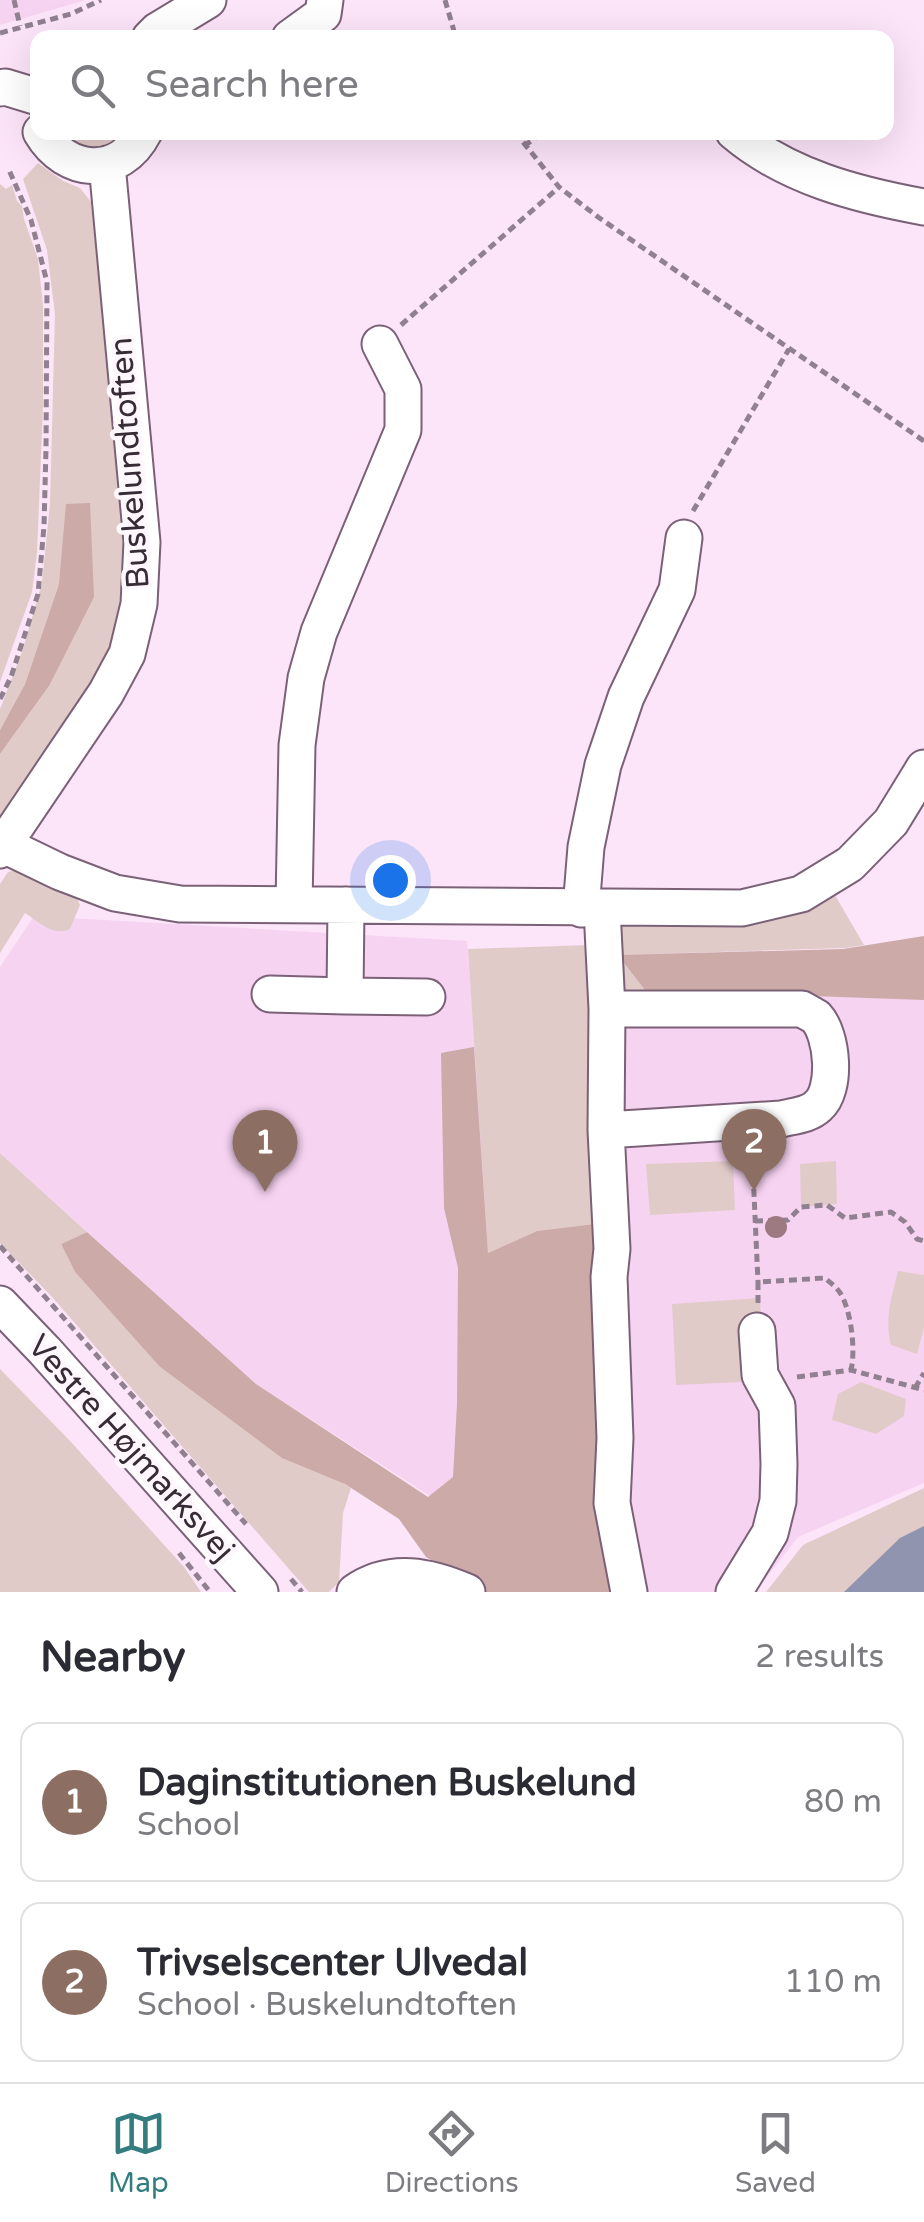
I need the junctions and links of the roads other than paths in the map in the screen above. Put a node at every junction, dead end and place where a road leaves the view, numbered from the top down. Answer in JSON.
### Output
{"nodes":[{"id":1,"x":208,"y":0,"type":"edge"},
{"id":2,"x":326,"y":0,"type":"edge"},
{"id":3,"x":158,"y":30,"type":"edge"},
{"id":4,"x":301,"y":30,"type":"edge"},
{"id":5,"x":0,"y":88,"type":"edge"},
{"id":6,"x":30,"y":97,"type":"edge"},
{"id":7,"x":47,"y":140,"type":"edge"},
{"id":8,"x":140,"y":140,"type":"edge"},
{"id":9,"x":743,"y":140,"type":"edge"},
{"id":10,"x":107,"y":164,"type":"junction"},
{"id":11,"x":924,"y":207,"type":"edge"},
{"id":12,"x":380,"y":344,"type":"road end"},
{"id":13,"x":684,"y":538,"type":"road end"},
{"id":14,"x":924,"y":768,"type":"edge"},
{"id":15,"x":2,"y":848,"type":"edge"},
{"id":16,"x":294,"y":904,"type":"junction"},
{"id":17,"x":346,"y":905,"type":"junction"},
{"id":18,"x":592,"y":909,"type":"junction"},
{"id":19,"x":270,"y":994,"type":"dead end"},
{"id":20,"x":344,"y":996,"type":"junction"},
{"id":21,"x":427,"y":997,"type":"dead end"},
{"id":22,"x":607,"y":1009,"type":"junction"},
{"id":23,"x":606,"y":1130,"type":"junction"},
{"id":24,"x":0,"y":1304,"type":"edge"},
{"id":25,"x":757,"y":1331,"type":"road end"},
{"id":26,"x":275,"y":1585,"type":"edge"},
{"id":27,"x":356,"y":1592,"type":"edge"},
{"id":28,"x":467,"y":1592,"type":"edge"},
{"id":29,"x":629,"y":1592,"type":"edge"},
{"id":30,"x":734,"y":1592,"type":"edge"}],
"edges":[{"from":1,"to":3,"type":"street"},
{"from":2,"to":4,"type":"street"},
{"from":5,"to":6,"type":"street"},
{"from":7,"to":10,"type":"street"},
{"from":8,"to":10,"type":"street"},
{"from":9,"to":11,"type":"street"},
{"from":10,"to":15,"type":"street","name":"Buskelundtoften"},
{"from":12,"to":16,"type":"street"},
{"from":13,"to":18,"type":"street"},
{"from":14,"to":18,"type":"street","name":"Buskelundtoften"},
{"from":15,"to":16,"type":"street","name":"Buskelundtoften"},
{"from":16,"to":17,"type":"street","name":"Buskelundtoften"},
{"from":17,"to":18,"type":"street","name":"Buskelundtoften"},
{"from":17,"to":20,"type":"street"},
{"from":18,"to":22,"type":"street"},
{"from":19,"to":20,"type":"street"},
{"from":20,"to":21,"type":"street"},
{"from":22,"to":23,"type":"street"},
{"from":22,"to":23,"type":"street"},
{"from":23,"to":29,"type":"street"},
{"from":24,"to":26,"type":"street","name":"Vestre Højmarksvej"},
{"from":25,"to":30,"type":"street"},
{"from":27,"to":28,"type":"street"}]}
